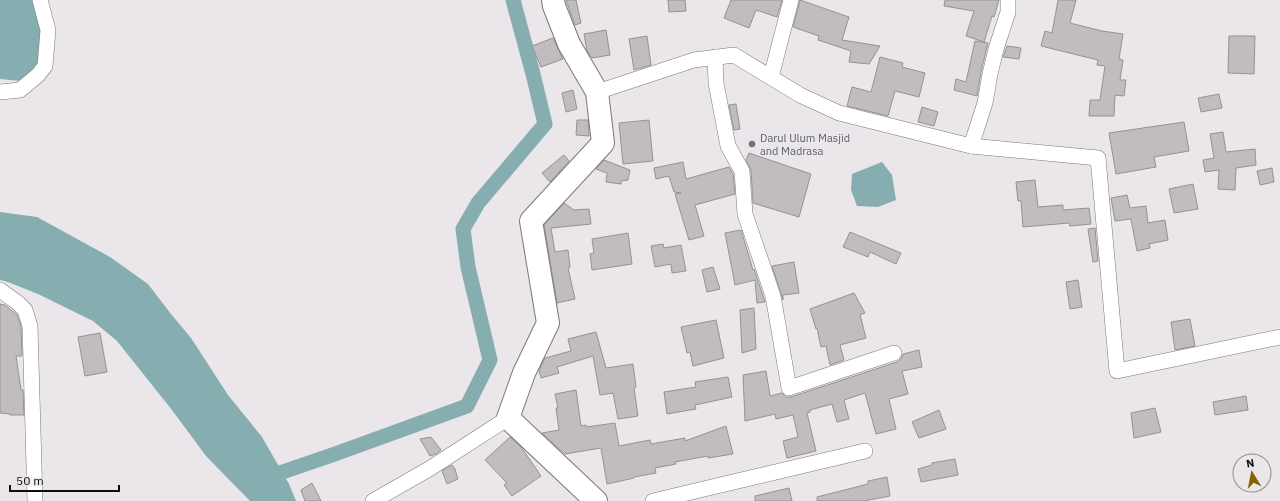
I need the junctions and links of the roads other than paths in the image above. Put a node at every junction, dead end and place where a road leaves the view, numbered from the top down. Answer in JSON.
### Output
{"nodes":[{"id":1,"x":40,"y":0,"type":"edge"},
{"id":2,"x":553,"y":0,"type":"edge"},
{"id":3,"x":792,"y":0,"type":"edge"},
{"id":4,"x":1008,"y":0,"type":"edge"},
{"id":5,"x":715,"y":57,"type":"junction"},
{"id":6,"x":771,"y":77,"type":"junction"},
{"id":7,"x":0,"y":92,"type":"edge"},
{"id":8,"x":597,"y":92,"type":"junction"},
{"id":9,"x":971,"y":146,"type":"junction"},
{"id":10,"x":0,"y":290,"type":"edge"},
{"id":11,"x":1280,"y":337,"type":"edge"},
{"id":12,"x":894,"y":353,"type":"dead end"},
{"id":13,"x":508,"y":418,"type":"junction"},
{"id":14,"x":866,"y":451,"type":"dead end"},
{"id":15,"x":35,"y":501,"type":"edge"},
{"id":16,"x":373,"y":501,"type":"edge"},
{"id":17,"x":596,"y":501,"type":"edge"},
{"id":18,"x":653,"y":501,"type":"edge"}],
"edges":[{"from":1,"to":7,"type":"street"},
{"from":2,"to":8,"type":"street"},
{"from":3,"to":6,"type":"street"},
{"from":4,"to":9,"type":"street"},
{"from":5,"to":6,"type":"street"},
{"from":5,"to":8,"type":"street"},
{"from":5,"to":12,"type":"street"},
{"from":6,"to":9,"type":"street"},
{"from":8,"to":13,"type":"street"},
{"from":9,"to":11,"type":"street"},
{"from":10,"to":15,"type":"street"},
{"from":13,"to":16,"type":"street"},
{"from":13,"to":17,"type":"street"},
{"from":14,"to":18,"type":"street"}]}
